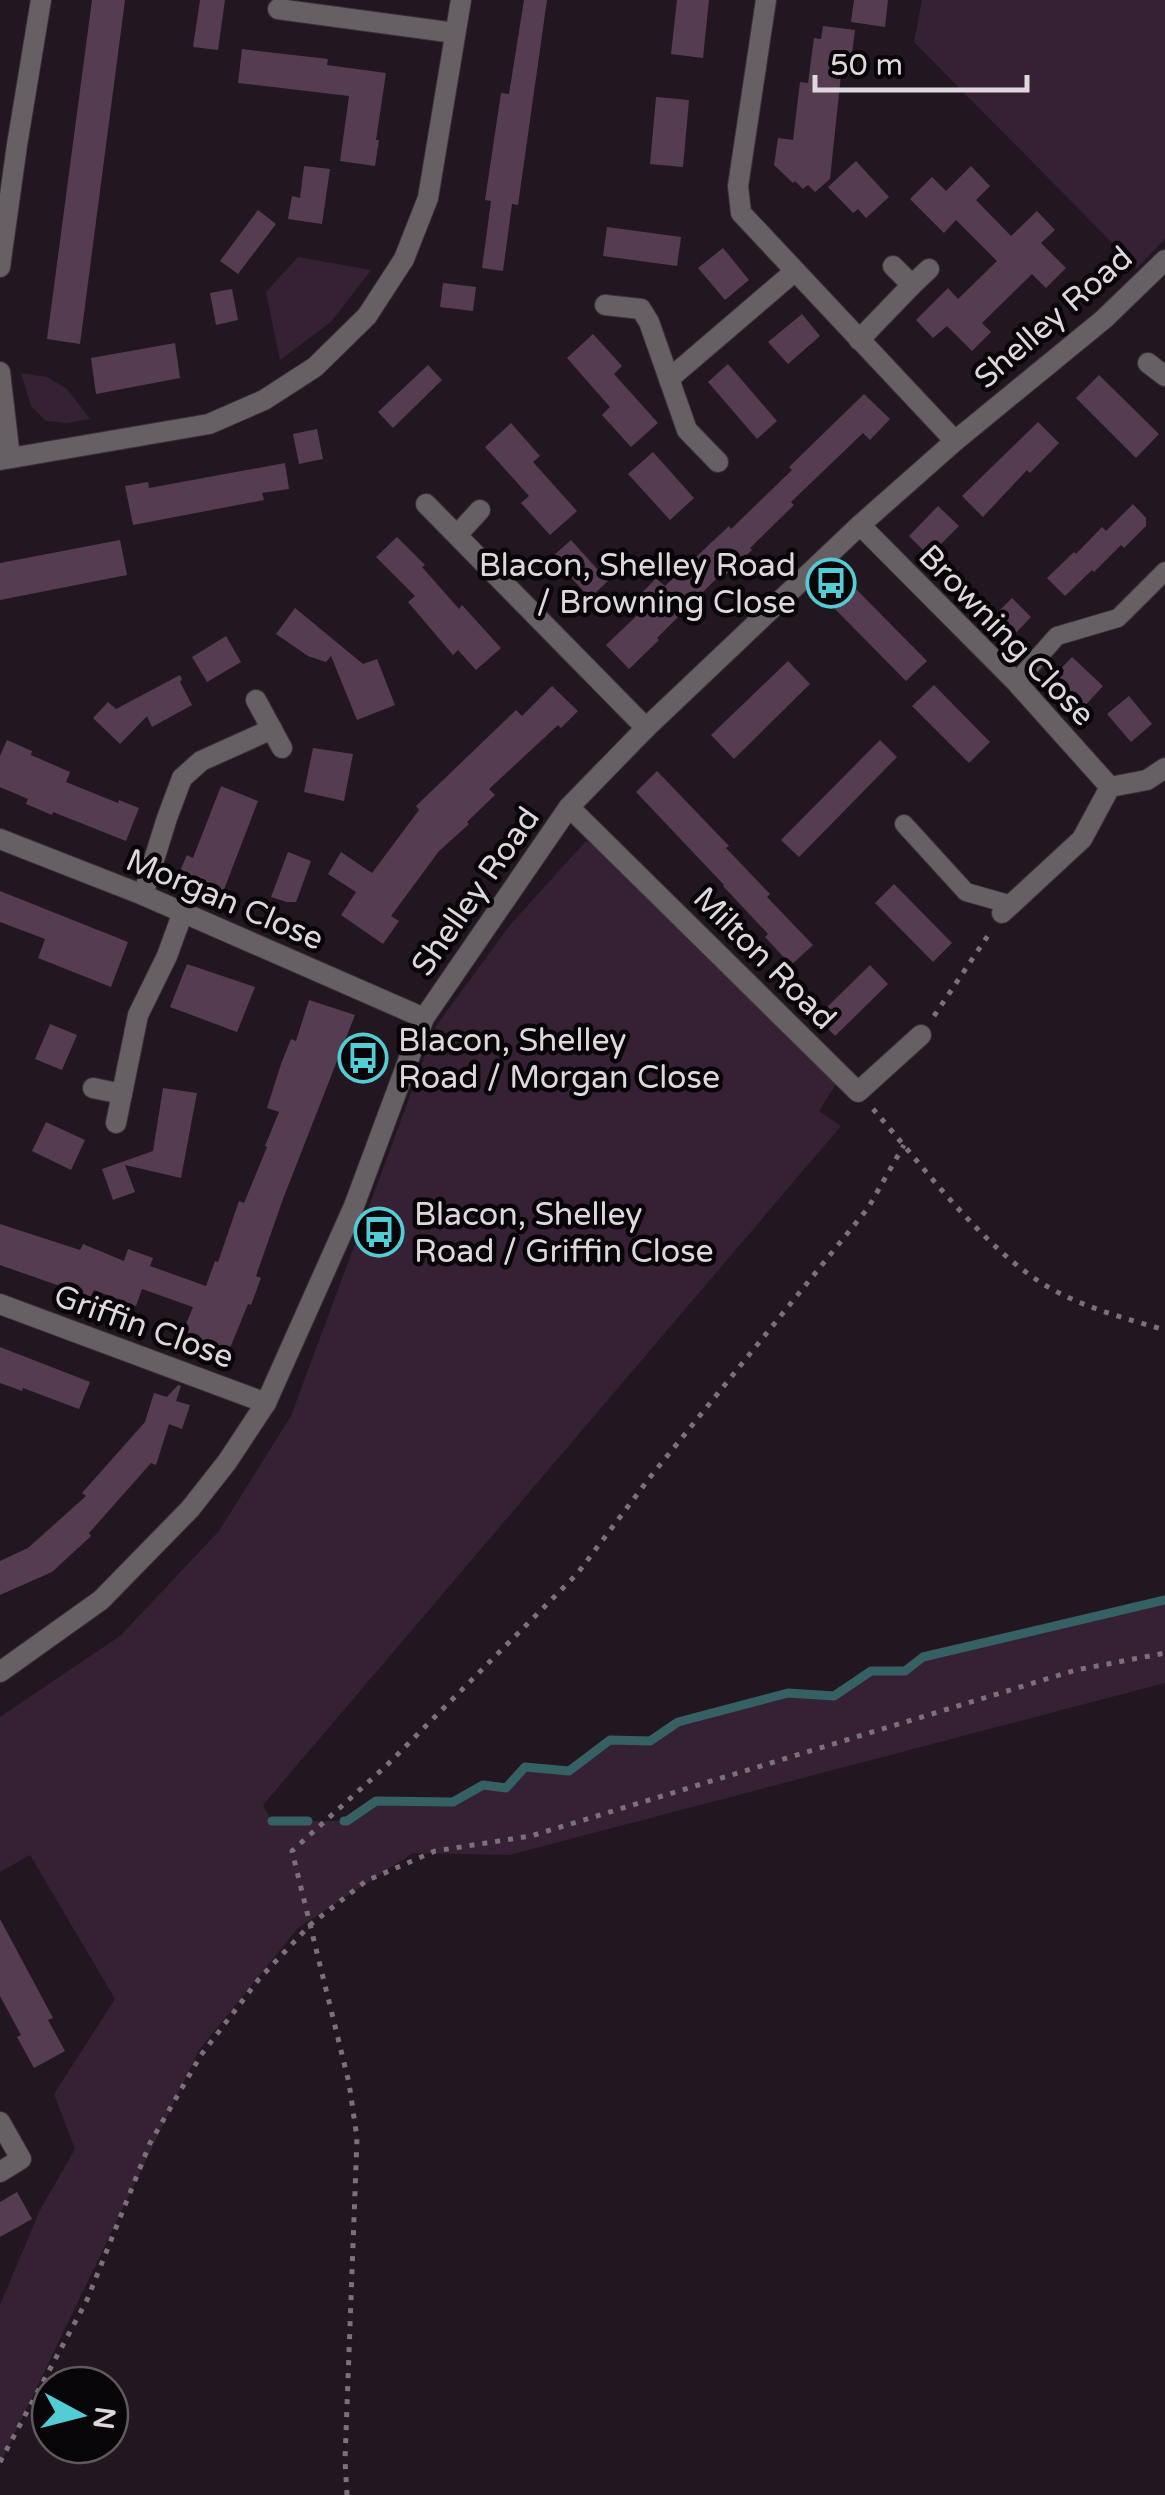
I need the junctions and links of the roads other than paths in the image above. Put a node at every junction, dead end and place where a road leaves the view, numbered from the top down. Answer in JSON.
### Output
{"nodes":[{"id":1,"x":41,"y":0,"type":"edge"},
{"id":2,"x":461,"y":0,"type":"edge"},
{"id":3,"x":766,"y":0,"type":"edge"},
{"id":4,"x":278,"y":9,"type":"dead end"},
{"id":5,"x":456,"y":34,"type":"junction"},
{"id":6,"x":8,"y":144,"type":"edge"},
{"id":7,"x":1165,"y":260,"type":"edge"},
{"id":8,"x":892,"y":266,"type":"dead end"},
{"id":9,"x":0,"y":267,"type":"edge"},
{"id":10,"x":929,"y":269,"type":"dead end"},
{"id":11,"x":794,"y":272,"type":"junction"},
{"id":12,"x":912,"y":285,"type":"junction"},
{"id":13,"x":605,"y":305,"type":"dead end"},
{"id":14,"x":859,"y":340,"type":"junction"},
{"id":15,"x":0,"y":372,"type":"edge"},
{"id":16,"x":669,"y":379,"type":"junction"},
{"id":17,"x":955,"y":441,"type":"junction"},
{"id":18,"x":5,"y":459,"type":"edge"},
{"id":19,"x":718,"y":462,"type":"dead end"},
{"id":20,"x":426,"y":504,"type":"dead end"},
{"id":21,"x":480,"y":510,"type":"dead end"},
{"id":22,"x":860,"y":526,"type":"junction"},
{"id":23,"x":456,"y":535,"type":"junction"},
{"id":24,"x":1165,"y":571,"type":"edge"},
{"id":25,"x":1016,"y":682,"type":"junction"},
{"id":26,"x":256,"y":700,"type":"dead end"},
{"id":27,"x":646,"y":728,"type":"junction"},
{"id":28,"x":1165,"y":768,"type":"edge"},
{"id":29,"x":1110,"y":787,"type":"junction"},
{"id":30,"x":570,"y":807,"type":"junction"},
{"id":31,"x":904,"y":824,"type":"dead end"},
{"id":32,"x":0,"y":839,"type":"edge"},
{"id":33,"x":143,"y":895,"type":"junction"},
{"id":34,"x":1007,"y":909,"type":"joint"},
{"id":35,"x":183,"y":912,"type":"junction"},
{"id":36,"x":424,"y":1018,"type":"junction"},
{"id":37,"x":921,"y":1035,"type":"road end"},
{"id":38,"x":92,"y":1088,"type":"dead end"},
{"id":39,"x":122,"y":1094,"type":"junction"},
{"id":40,"x":116,"y":1123,"type":"dead end"},
{"id":41,"x":0,"y":1304,"type":"edge"},
{"id":42,"x":266,"y":1404,"type":"junction"},
{"id":43,"x":0,"y":1672,"type":"edge"},
{"id":44,"x":0,"y":2122,"type":"edge"},
{"id":45,"x":0,"y":2172,"type":"edge"}],
"edges":[{"from":1,"to":6,"type":"street"},
{"from":2,"to":5,"type":"street"},
{"from":3,"to":11,"type":"street"},
{"from":4,"to":5,"type":"street"},
{"from":5,"to":18,"type":"street"},
{"from":6,"to":9,"type":"street"},
{"from":7,"to":17,"type":"street","name":"Shelley Road"},
{"from":8,"to":12,"type":"street"},
{"from":10,"to":12,"type":"street"},
{"from":11,"to":14,"type":"street"},
{"from":11,"to":16,"type":"street"},
{"from":12,"to":14,"type":"street"},
{"from":13,"to":16,"type":"street"},
{"from":14,"to":17,"type":"street"},
{"from":15,"to":18,"type":"street"},
{"from":16,"to":19,"type":"street"},
{"from":17,"to":22,"type":"street","name":"Shelley Road"},
{"from":20,"to":23,"type":"street"},
{"from":21,"to":23,"type":"street"},
{"from":22,"to":25,"type":"street","name":"Browning Close"},
{"from":22,"to":27,"type":"street","name":"Shelley Road"},
{"from":23,"to":27,"type":"street"},
{"from":24,"to":25,"type":"lane"},
{"from":25,"to":29,"type":"street","name":"Browning Close"},
{"from":26,"to":33,"type":"street"},
{"from":27,"to":30,"type":"street","name":"Shelley Road"},
{"from":28,"to":29,"type":"street"},
{"from":29,"to":34,"type":"street"},
{"from":30,"to":36,"type":"street","name":"Shelley Road"},
{"from":30,"to":37,"type":"street","name":"Milton Road"},
{"from":31,"to":34,"type":"lane"},
{"from":32,"to":33,"type":"street","name":"Morgan Close"},
{"from":33,"to":35,"type":"street","name":"Morgan Close"},
{"from":35,"to":36,"type":"street","name":"Morgan Close"},
{"from":35,"to":39,"type":"street"},
{"from":36,"to":42,"type":"street","name":"Shelley Road"},
{"from":38,"to":39,"type":"street"},
{"from":39,"to":40,"type":"street"},
{"from":41,"to":42,"type":"street","name":"Griffin Close"},
{"from":42,"to":43,"type":"street","name":"Shelley Road"},
{"from":44,"to":45,"type":"street"}]}
